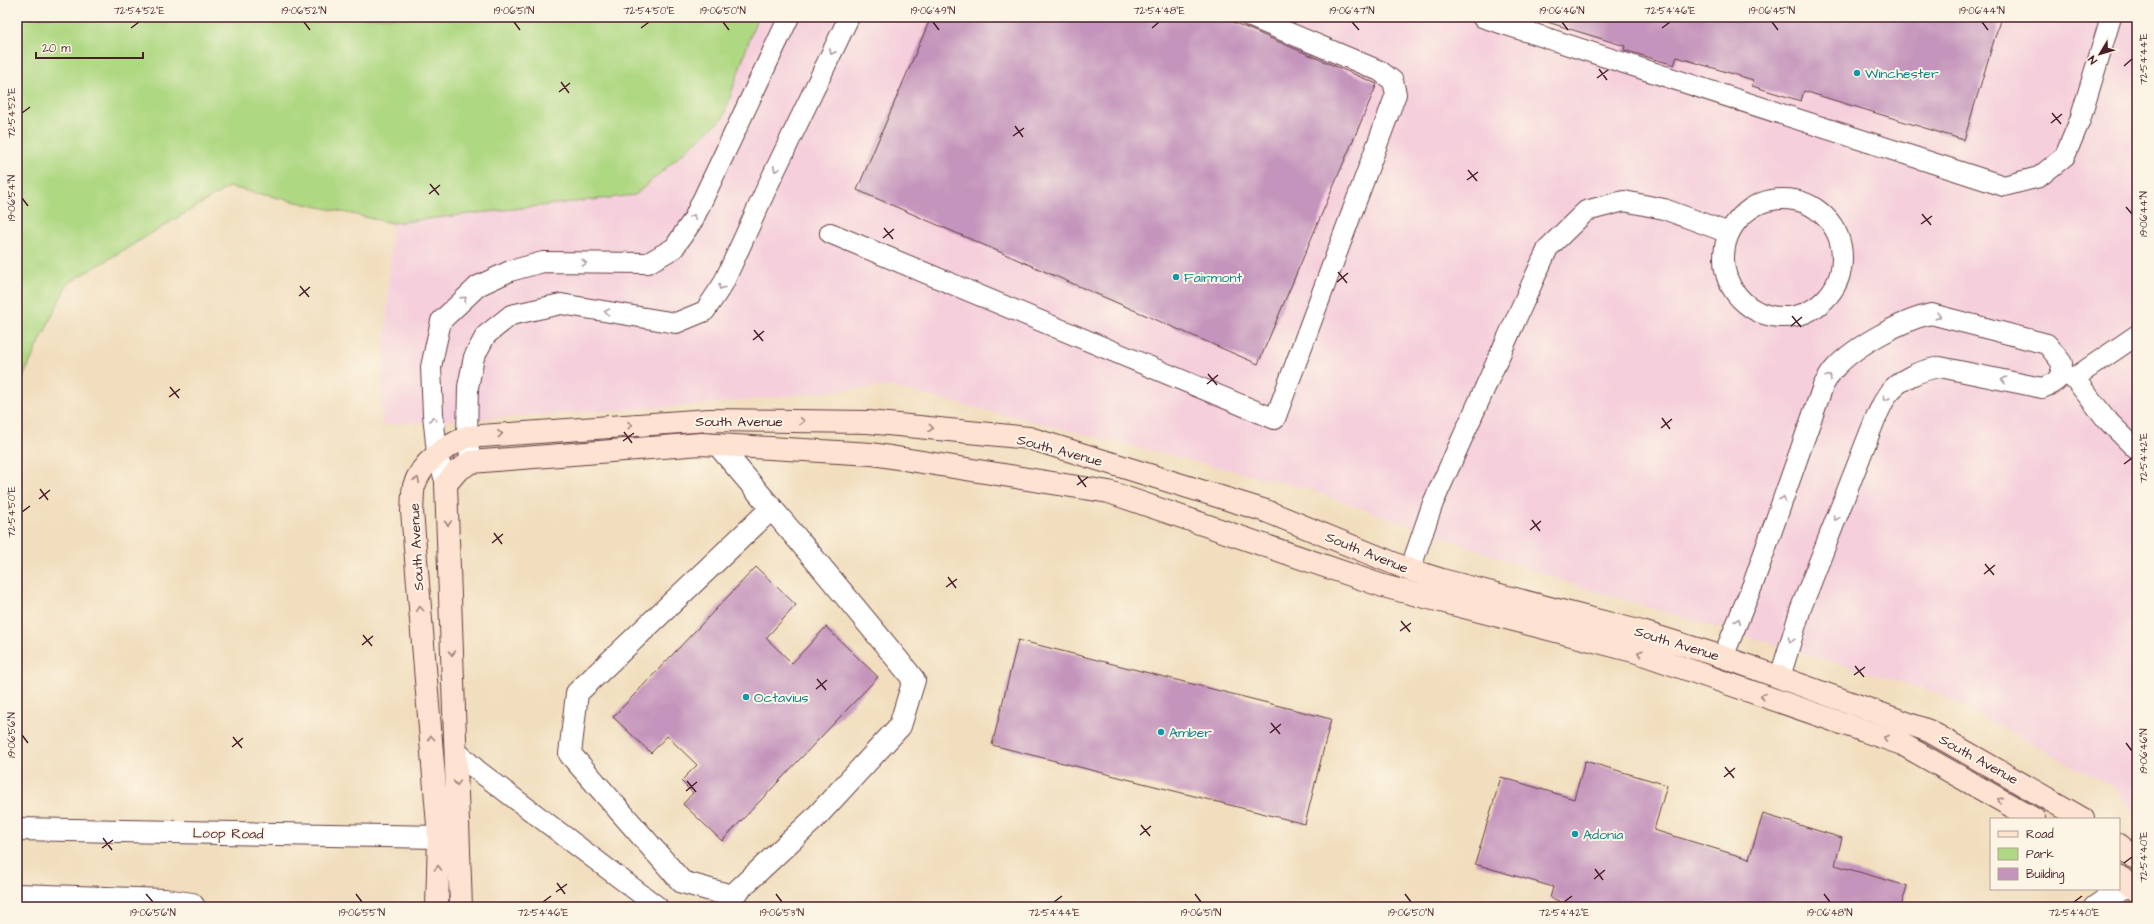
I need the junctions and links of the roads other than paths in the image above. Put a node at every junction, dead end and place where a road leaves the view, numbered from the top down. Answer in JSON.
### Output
{"nodes":[{"id":1,"x":789,"y":17,"type":"edge"},
{"id":2,"x":849,"y":17,"type":"edge"},
{"id":3,"x":1252,"y":17,"type":"edge"},
{"id":4,"x":1482,"y":17,"type":"edge"},
{"id":5,"x":2111,"y":17,"type":"edge"},
{"id":6,"x":830,"y":233,"type":"dead end"},
{"id":7,"x":1729,"y":233,"type":"junction"},
{"id":8,"x":2137,"y":335,"type":"edge"},
{"id":9,"x":2068,"y":376,"type":"junction"},
{"id":10,"x":467,"y":437,"type":"junction"},
{"id":11,"x":718,"y":445,"type":"junction"},
{"id":12,"x":2137,"y":450,"type":"edge"},
{"id":13,"x":437,"y":453,"type":"junction"},
{"id":14,"x":471,"y":462,"type":"junction"},
{"id":15,"x":446,"y":484,"type":"junction"},
{"id":16,"x":772,"y":508,"type":"junction"},
{"id":17,"x":1410,"y":570,"type":"junction"},
{"id":18,"x":1723,"y":656,"type":"junction"},
{"id":19,"x":1780,"y":677,"type":"junction"},
{"id":20,"x":456,"y":750,"type":"junction"},
{"id":21,"x":2032,"y":818,"type":"edge"},
{"id":22,"x":2081,"y":818,"type":"edge"},
{"id":23,"x":17,"y":829,"type":"edge"},
{"id":24,"x":439,"y":837,"type":"junction"},
{"id":25,"x":2120,"y":846,"type":"edge"},
{"id":26,"x":2137,"y":858,"type":"edge"},
{"id":27,"x":2119,"y":890,"type":"edge"},
{"id":28,"x":17,"y":895,"type":"edge"},
{"id":29,"x":194,"y":907,"type":"edge"},
{"id":30,"x":438,"y":907,"type":"edge"},
{"id":31,"x":461,"y":907,"type":"edge"},
{"id":32,"x":658,"y":907,"type":"edge"},
{"id":33,"x":2095,"y":907,"type":"edge"}],
"edges":[{"from":13,"to":1,"type":"lane","one_way":true},
{"from":2,"to":10,"type":"lane","one_way":true},
{"from":3,"to":6,"type":"lane"},
{"from":4,"to":5,"type":"lane"},
{"from":7,"to":7,"type":"lane"},
{"from":7,"to":17,"type":"lane"},
{"from":8,"to":9,"type":"lane"},
{"from":9,"to":12,"type":"lane"},
{"from":18,"to":9,"type":"lane","one_way":true},
{"from":9,"to":19,"type":"lane","one_way":true},
{"from":10,"to":13,"type":"street","name":"South Avenue"},
{"from":10,"to":14,"type":"lane"},
{"from":10,"to":17,"type":"street","name":"South Avenue","one_way":true},
{"from":11,"to":14,"type":"street"},
{"from":11,"to":16,"type":"street"},
{"from":21,"to":11,"type":"street","one_way":true},
{"from":13,"to":15,"type":"lane"},
{"from":24,"to":13,"type":"street","name":"South Avenue","one_way":true},
{"from":14,"to":15,"type":"street"},
{"from":15,"to":20,"type":"street","one_way":true},
{"from":16,"to":16,"type":"street"},
{"from":17,"to":18,"type":"street","name":"South Avenue"},
{"from":18,"to":19,"type":"street","name":"South Avenue"},
{"from":19,"to":22,"type":"street","name":"South Avenue"},
{"from":20,"to":31,"type":"street","one_way":true},
{"from":20,"to":32,"type":"lane"},
{"from":23,"to":24,"type":"street","name":"Loop Road"},
{"from":30,"to":24,"type":"street","name":"South Avenue","one_way":true},
{"from":25,"to":26,"type":"street"},
{"from":27,"to":33,"type":"street"},
{"from":28,"to":29,"type":"street"}]}
